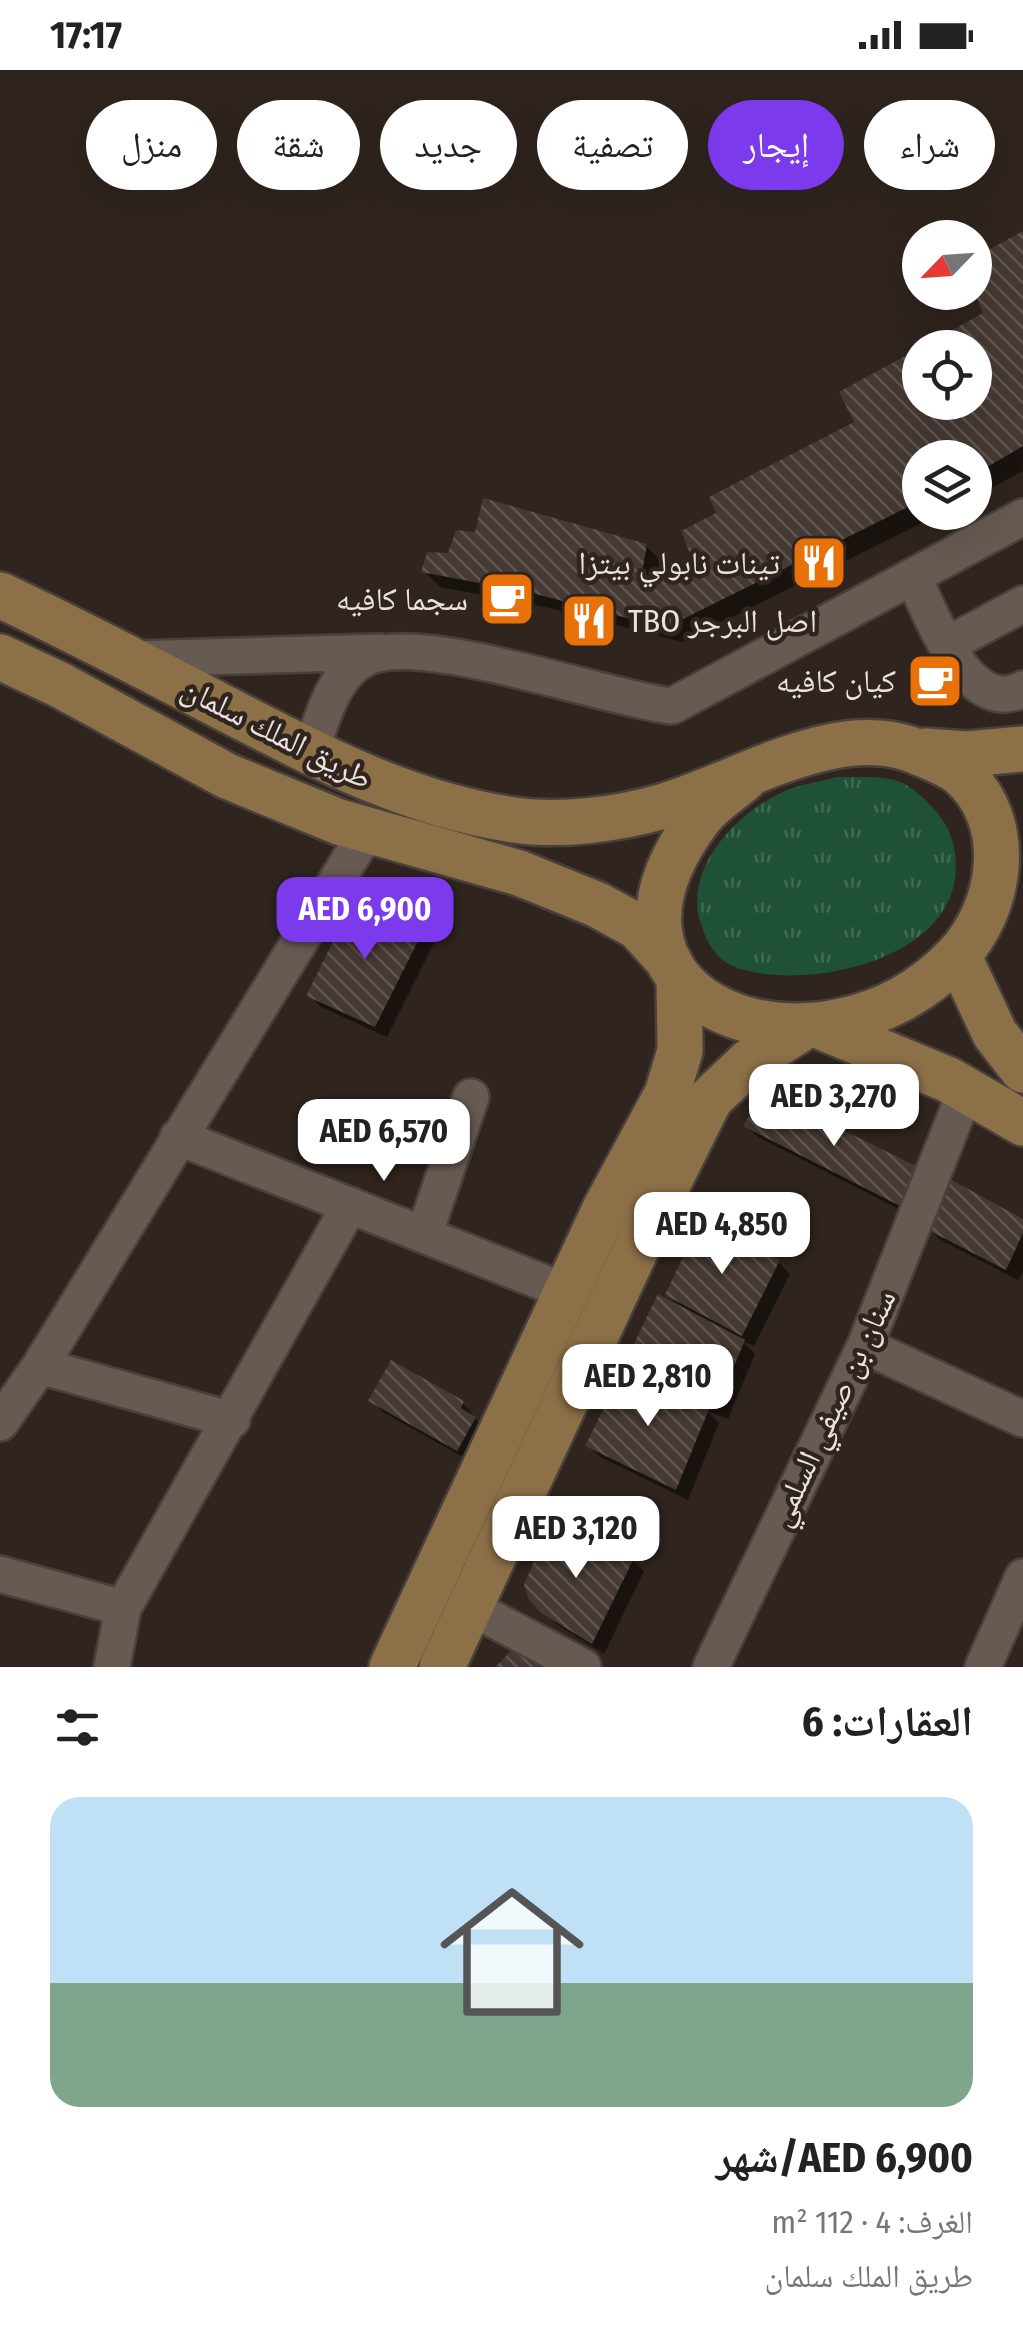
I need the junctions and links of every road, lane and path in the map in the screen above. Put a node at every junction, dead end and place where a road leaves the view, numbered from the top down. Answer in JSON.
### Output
{"nodes":[{"id":1,"x":1023,"y":517,"type":"edge"},
{"id":2,"x":913,"y":577,"type":"junction"},
{"id":3,"x":0,"y":595,"type":"edge"},
{"id":4,"x":1023,"y":604,"type":"edge"},
{"id":5,"x":947,"y":645,"type":"junction"},
{"id":6,"x":396,"y":652,"type":"junction"},
{"id":7,"x":0,"y":657,"type":"edge"},
{"id":8,"x":131,"y":659,"type":"junction"},
{"id":9,"x":1023,"y":689,"type":"edge"},
{"id":10,"x":1023,"y":749,"type":"edge"},
{"id":11,"x":916,"y":750,"type":"junction"},
{"id":12,"x":310,"y":753,"type":"junction"},
{"id":13,"x":744,"y":779,"type":"junction"},
{"id":14,"x":367,"y":831,"type":"junction"},
{"id":15,"x":1023,"y":869,"type":"edge"},
{"id":16,"x":989,"y":907,"type":"junction"},
{"id":17,"x":958,"y":956,"type":"junction"},
{"id":18,"x":674,"y":969,"type":"junction"},
{"id":19,"x":809,"y":1028,"type":"junction"},
{"id":20,"x":1023,"y":1070,"type":"edge"},
{"id":21,"x":966,"y":1090,"type":"junction"},
{"id":22,"x":471,"y":1097,"type":"dead end"},
{"id":23,"x":1023,"y":1123,"type":"edge"},
{"id":24,"x":178,"y":1136,"type":"junction"},
{"id":25,"x":350,"y":1205,"type":"junction"},
{"id":26,"x":424,"y":1235,"type":"junction"},
{"id":27,"x":567,"y":1292,"type":"junction"},
{"id":28,"x":865,"y":1346,"type":"junction"},
{"id":29,"x":40,"y":1366,"type":"junction"},
{"id":30,"x":1023,"y":1419,"type":"edge"},
{"id":31,"x":232,"y":1420,"type":"junction"},
{"id":32,"x":0,"y":1423,"type":"edge"},
{"id":33,"x":0,"y":1574,"type":"edge"},
{"id":34,"x":1023,"y":1577,"type":"edge"},
{"id":35,"x":470,"y":1607,"type":"junction"},
{"id":36,"x":123,"y":1608,"type":"junction"},
{"id":37,"x":112,"y":1667,"type":"edge"},
{"id":38,"x":392,"y":1667,"type":"edge"},
{"id":39,"x":442,"y":1667,"type":"edge"},
{"id":40,"x":584,"y":1667,"type":"edge"},
{"id":41,"x":710,"y":1667,"type":"edge"},
{"id":42,"x":983,"y":1667,"type":"edge"}],
"edges":[{"from":1,"to":2,"type":"street"},
{"from":2,"to":5,"type":"street"},
{"from":2,"to":6,"type":"street"},
{"from":3,"to":8,"type":"main road","name":"طريق الملك سلمان"},
{"from":4,"to":5,"type":"street"},
{"from":5,"to":9,"type":"street"},
{"from":6,"to":8,"type":"street"},
{"from":6,"to":12,"type":"street"},
{"from":7,"to":14,"type":"main road","name":"طريق الملك سلمان"},
{"from":8,"to":12,"type":"main road","name":"طريق الملك سلمان"},
{"from":10,"to":11,"type":"main road"},
{"from":11,"to":13,"type":"main road"},
{"from":11,"to":16,"type":"main road"},
{"from":12,"to":13,"type":"main road","name":"طريق الملك سلمان"},
{"from":13,"to":18,"type":"main road"},
{"from":14,"to":18,"type":"main road","name":"طريق الملك سلمان"},
{"from":14,"to":24,"type":"street"},
{"from":15,"to":16,"type":"main road"},
{"from":16,"to":17,"type":"main road"},
{"from":17,"to":19,"type":"main road"},
{"from":17,"to":20,"type":"main road"},
{"from":18,"to":19,"type":"main road"},
{"from":18,"to":27,"type":"main road"},
{"from":19,"to":21,"type":"main road"},
{"from":19,"to":35,"type":"main road"},
{"from":21,"to":23,"type":"main road"},
{"from":21,"to":28,"type":"street","name":"سنان بن صيفي السلمي"},
{"from":22,"to":26,"type":"street"},
{"from":24,"to":25,"type":"street"},
{"from":24,"to":29,"type":"street"},
{"from":25,"to":26,"type":"street"},
{"from":25,"to":31,"type":"street"},
{"from":26,"to":27,"type":"street"},
{"from":27,"to":38,"type":"main road"},
{"from":28,"to":30,"type":"street"},
{"from":28,"to":41,"type":"street","name":"سنان بن صيفي السلمي"},
{"from":29,"to":31,"type":"street"},
{"from":29,"to":32,"type":"street"},
{"from":31,"to":36,"type":"street"},
{"from":33,"to":36,"type":"street"},
{"from":34,"to":42,"type":"street"},
{"from":35,"to":39,"type":"main road"},
{"from":35,"to":40,"type":"street"},
{"from":36,"to":37,"type":"street"}]}
